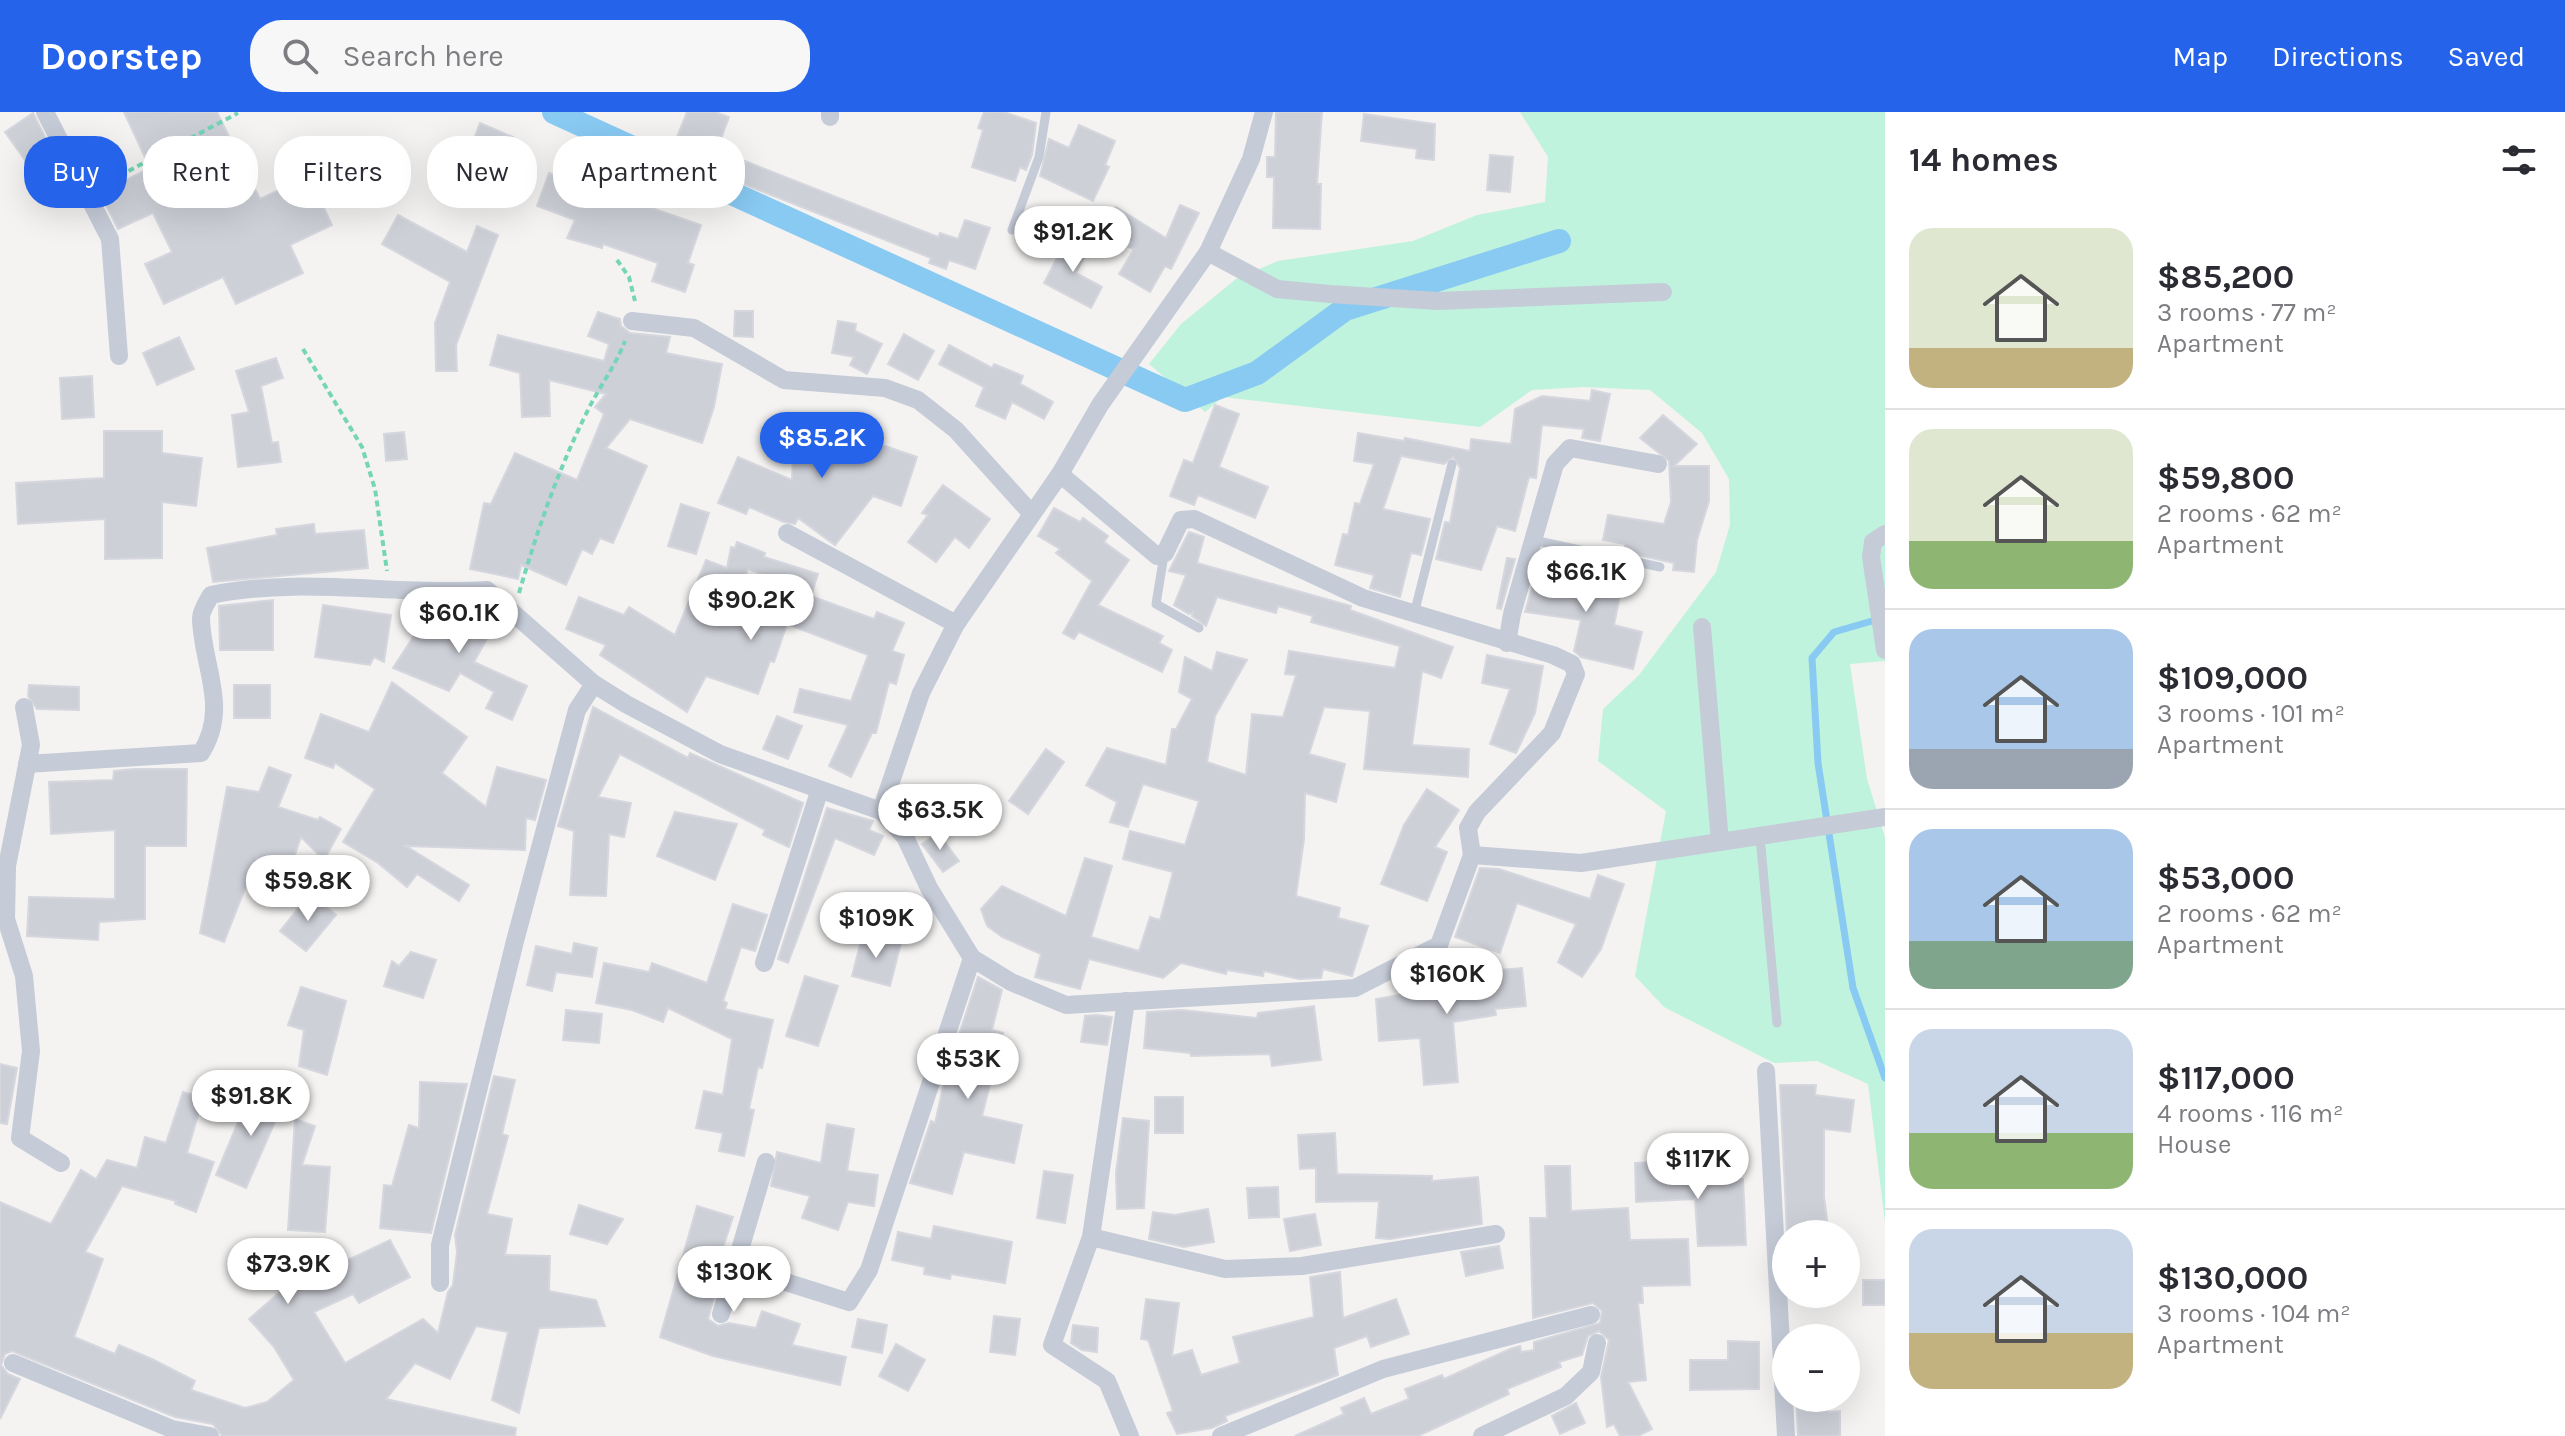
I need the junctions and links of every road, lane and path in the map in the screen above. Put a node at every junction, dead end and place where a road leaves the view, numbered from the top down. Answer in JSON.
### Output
{"nodes":[{"id":1,"x":45,"y":112,"type":"edge"},
{"id":2,"x":1046,"y":112,"type":"edge"},
{"id":3,"x":1264,"y":112,"type":"edge"},
{"id":4,"x":238,"y":113,"type":"edge"},
{"id":5,"x":57,"y":136,"type":"edge"},
{"id":6,"x":127,"y":172,"type":"edge"},
{"id":7,"x":93,"y":208,"type":"edge"},
{"id":8,"x":1012,"y":230,"type":"dead end"},
{"id":9,"x":1208,"y":252,"type":"junction"},
{"id":10,"x":617,"y":260,"type":"dead end"},
{"id":11,"x":1663,"y":292,"type":"dead end"},
{"id":12,"x":632,"y":321,"type":"junction"},
{"id":13,"x":303,"y":349,"type":"dead end"},
{"id":14,"x":119,"y":356,"type":"dead end"},
{"id":15,"x":1452,"y":464,"type":"dead end"},
{"id":16,"x":1658,"y":464,"type":"dead end"},
{"id":17,"x":1060,"y":474,"type":"junction"},
{"id":18,"x":1031,"y":513,"type":"junction"},
{"id":19,"x":787,"y":533,"type":"dead end"},
{"id":20,"x":1885,"y":534,"type":"edge"},
{"id":21,"x":1533,"y":540,"type":"junction"},
{"id":22,"x":1165,"y":553,"type":"junction"},
{"id":23,"x":1660,"y":567,"type":"dead end"},
{"id":24,"x":390,"y":590,"type":"junction"},
{"id":25,"x":513,"y":613,"type":"junction"},
{"id":26,"x":1414,"y":614,"type":"junction"},
{"id":27,"x":956,"y":624,"type":"junction"},
{"id":28,"x":1702,"y":627,"type":"dead end"},
{"id":29,"x":1199,"y":628,"type":"dead end"},
{"id":30,"x":1507,"y":643,"type":"junction"},
{"id":31,"x":1885,"y":650,"type":"edge"},
{"id":32,"x":594,"y":684,"type":"junction"},
{"id":33,"x":24,"y":707,"type":"dead end"},
{"id":34,"x":27,"y":764,"type":"junction"},
{"id":35,"x":819,"y":792,"type":"junction"},
{"id":36,"x":881,"y":811,"type":"junction"},
{"id":37,"x":1885,"y":817,"type":"edge"},
{"id":38,"x":1760,"y":836,"type":"junction"},
{"id":39,"x":1720,"y":842,"type":"junction"},
{"id":40,"x":1472,"y":855,"type":"junction"},
{"id":41,"x":3,"y":920,"type":"edge"},
{"id":42,"x":972,"y":958,"type":"junction"},
{"id":43,"x":764,"y":963,"type":"dead end"},
{"id":44,"x":1126,"y":1001,"type":"junction"},
{"id":45,"x":1777,"y":1023,"type":"dead end"},
{"id":46,"x":1766,"y":1071,"type":"dead end"},
{"id":47,"x":766,"y":1162,"type":"dead end"},
{"id":48,"x":61,"y":1163,"type":"dead end"},
{"id":49,"x":1496,"y":1234,"type":"dead end"},
{"id":50,"x":1091,"y":1237,"type":"junction"},
{"id":51,"x":735,"y":1266,"type":"junction"},
{"id":52,"x":440,"y":1283,"type":"dead end"},
{"id":53,"x":721,"y":1314,"type":"dead end"},
{"id":54,"x":1591,"y":1315,"type":"dead end"},
{"id":55,"x":1597,"y":1343,"type":"dead end"},
{"id":56,"x":13,"y":1363,"type":"dead end"},
{"id":57,"x":210,"y":1436,"type":"edge"},
{"id":58,"x":1130,"y":1436,"type":"edge"},
{"id":59,"x":1221,"y":1436,"type":"edge"},
{"id":60,"x":1482,"y":1436,"type":"edge"},
{"id":61,"x":1786,"y":1436,"type":"edge"}],
"edges":[{"from":1,"to":5,"type":"street"},
{"from":2,"to":8,"type":"lane"},
{"from":3,"to":9,"type":"street"},
{"from":4,"to":6,"type":"path"},
{"from":7,"to":14,"type":"street"},
{"from":9,"to":11,"type":"street"},
{"from":9,"to":17,"type":"street"},
{"from":10,"to":12,"type":"path"},
{"from":12,"to":18,"type":"street"},
{"from":12,"to":25,"type":"path"},
{"from":13,"to":24,"type":"path"},
{"from":15,"to":26,"type":"lane"},
{"from":16,"to":21,"type":"street"},
{"from":17,"to":18,"type":"street"},
{"from":17,"to":22,"type":"street"},
{"from":18,"to":27,"type":"street"},
{"from":19,"to":27,"type":"street"},
{"from":20,"to":31,"type":"street"},
{"from":21,"to":23,"type":"lane"},
{"from":21,"to":30,"type":"street"},
{"from":22,"to":26,"type":"street"},
{"from":22,"to":29,"type":"lane"},
{"from":24,"to":25,"type":"street"},
{"from":24,"to":34,"type":"street"},
{"from":25,"to":32,"type":"street"},
{"from":26,"to":30,"type":"street"},
{"from":27,"to":36,"type":"street"},
{"from":28,"to":39,"type":"street"},
{"from":30,"to":40,"type":"street"},
{"from":32,"to":35,"type":"street"},
{"from":32,"to":52,"type":"street"},
{"from":33,"to":34,"type":"street"},
{"from":34,"to":41,"type":"street"},
{"from":35,"to":36,"type":"street"},
{"from":35,"to":43,"type":"street"},
{"from":36,"to":42,"type":"street"},
{"from":37,"to":38,"type":"street"},
{"from":38,"to":39,"type":"street"},
{"from":38,"to":45,"type":"lane"},
{"from":39,"to":40,"type":"street"},
{"from":40,"to":44,"type":"street"},
{"from":41,"to":48,"type":"street"},
{"from":42,"to":44,"type":"street"},
{"from":42,"to":51,"type":"street"},
{"from":44,"to":50,"type":"street"},
{"from":46,"to":61,"type":"street"},
{"from":47,"to":51,"type":"street"},
{"from":49,"to":50,"type":"street"},
{"from":50,"to":58,"type":"street"},
{"from":51,"to":53,"type":"street"},
{"from":54,"to":59,"type":"street"},
{"from":55,"to":60,"type":"street"},
{"from":56,"to":57,"type":"street"}]}
